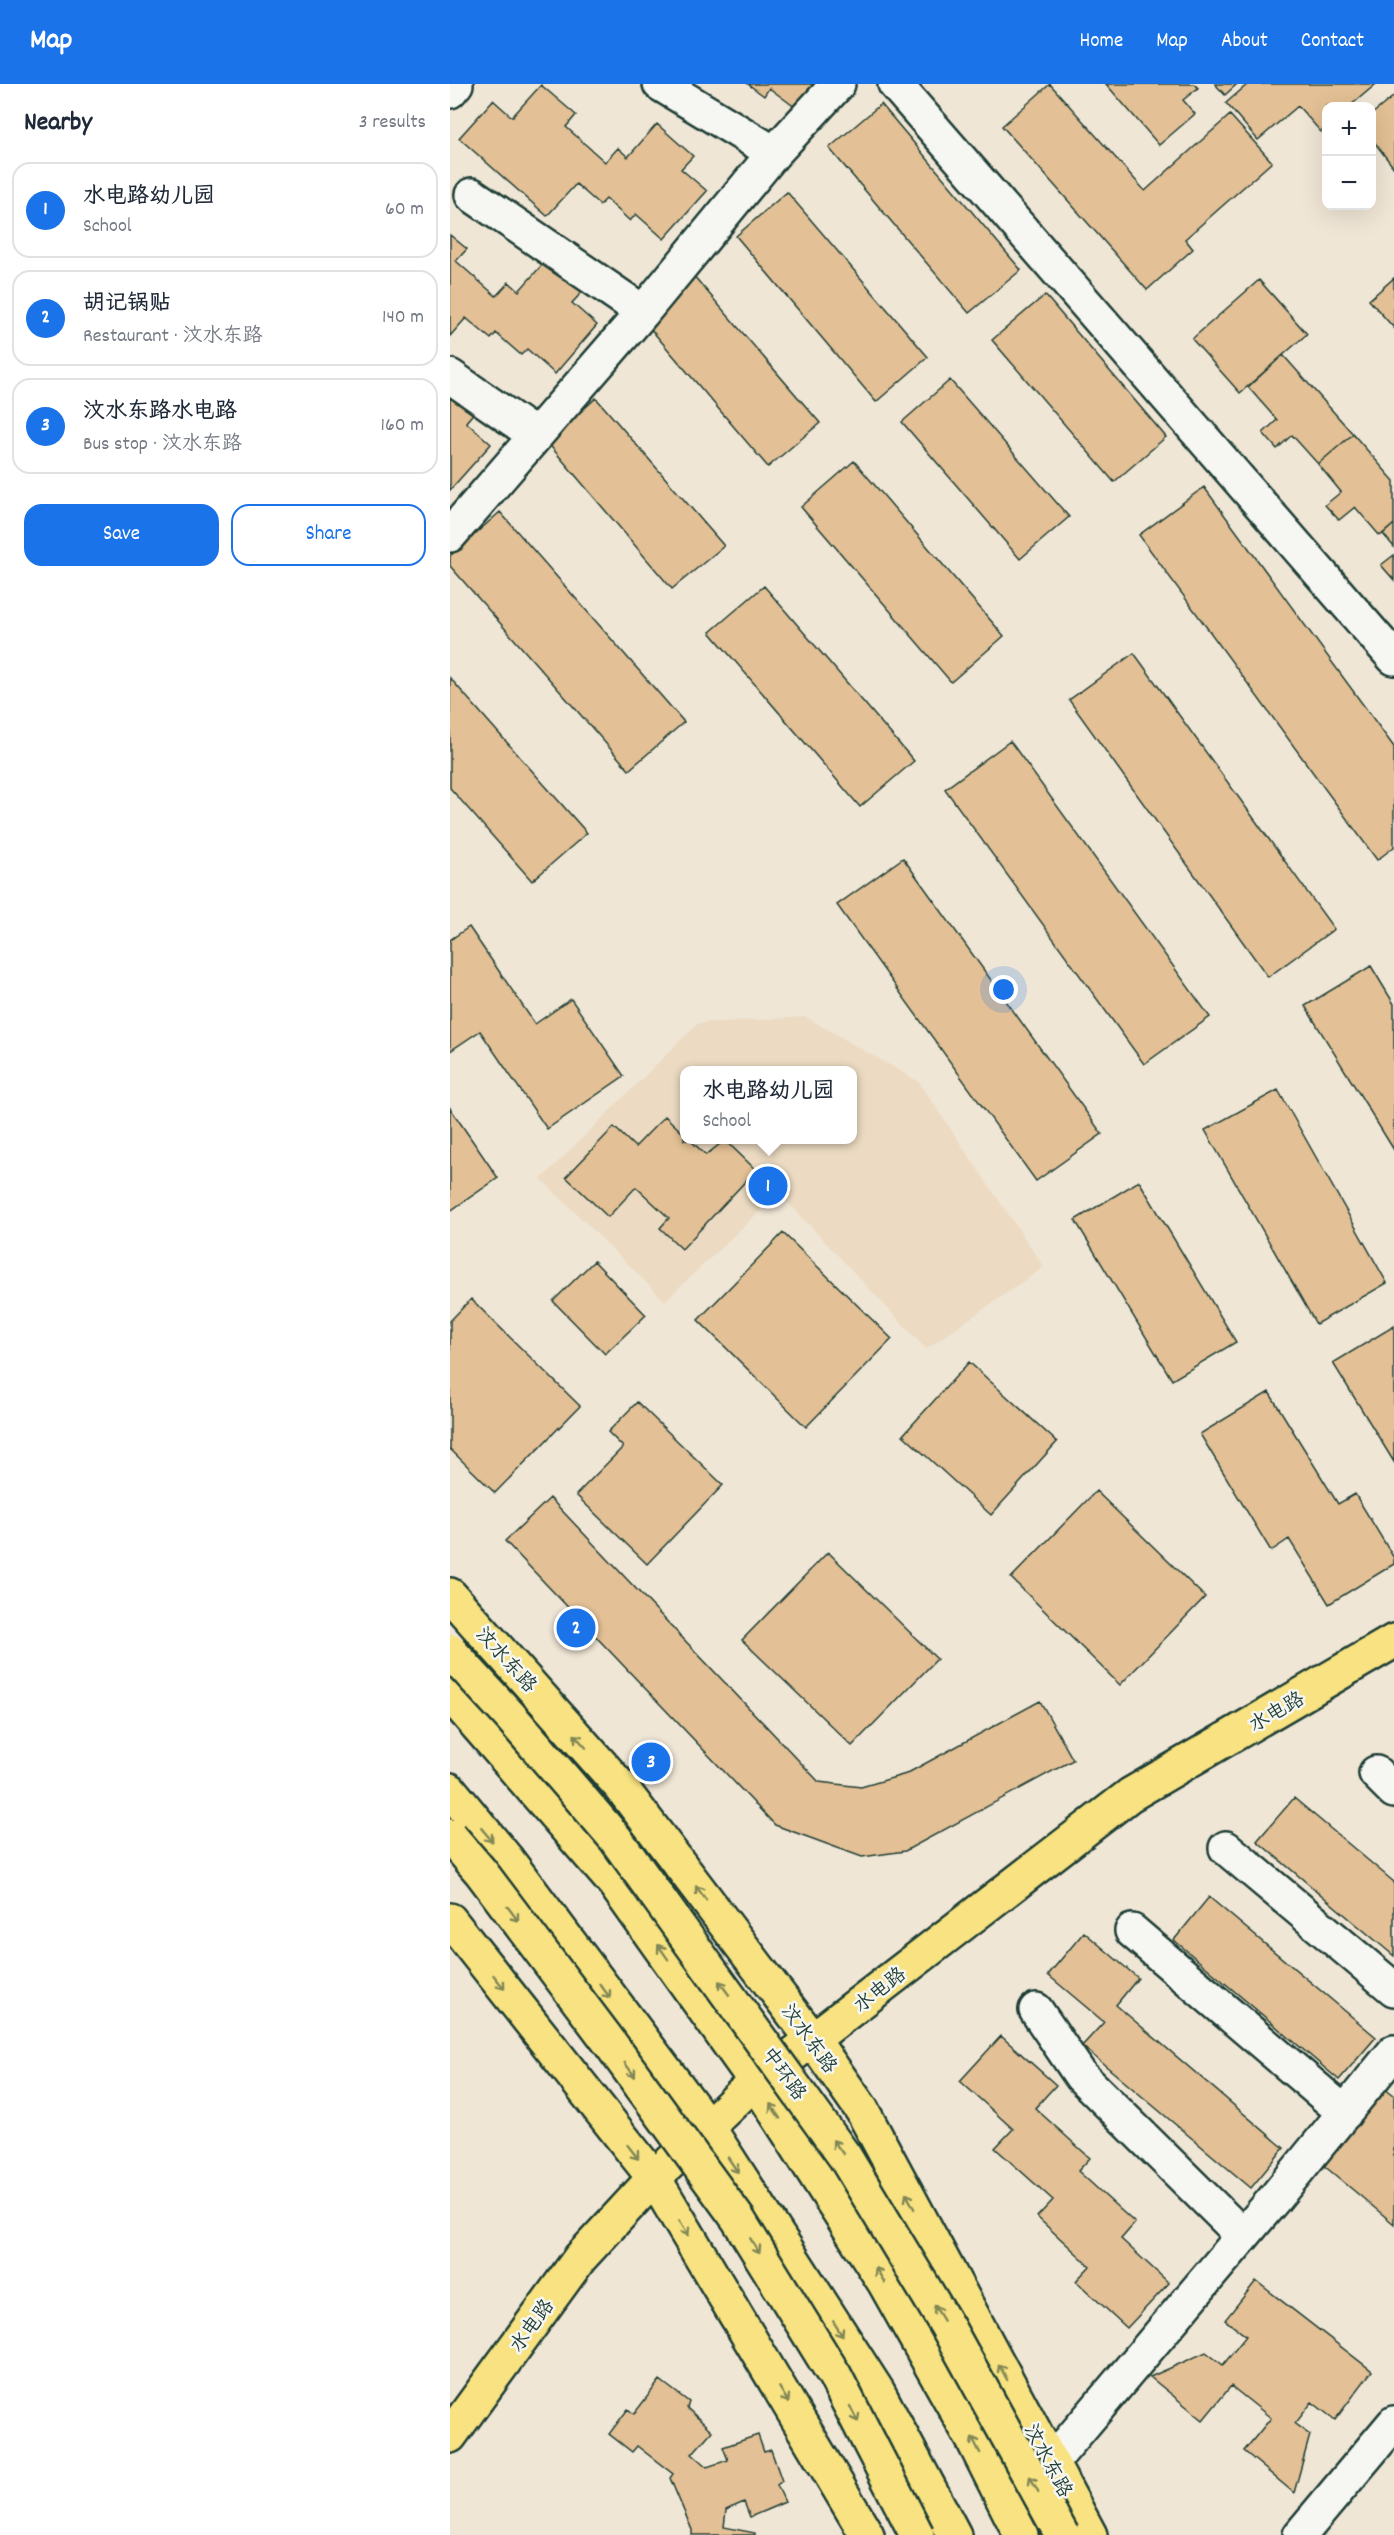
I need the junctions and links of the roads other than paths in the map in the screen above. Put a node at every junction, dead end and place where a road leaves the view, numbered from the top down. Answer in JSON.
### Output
{"nodes":[{"id":1,"x":456,"y":84,"type":"edge"},
{"id":2,"x":660,"y":84,"type":"edge"},
{"id":3,"x":838,"y":84,"type":"edge"},
{"id":4,"x":896,"y":84,"type":"edge"},
{"id":5,"x":450,"y":91,"type":"edge"},
{"id":6,"x":774,"y":153,"type":"junction"},
{"id":7,"x":472,"y":195,"type":"dead end"},
{"id":8,"x":643,"y":312,"type":"junction"},
{"id":9,"x":450,"y":376,"type":"edge"},
{"id":10,"x":535,"y":435,"type":"junction"},
{"id":11,"x":450,"y":535,"type":"edge"},
{"id":12,"x":1394,"y":658,"type":"edge"},
{"id":13,"x":450,"y":1595,"type":"edge"},
{"id":14,"x":1394,"y":1641,"type":"edge"},
{"id":15,"x":450,"y":1652,"type":"edge"},
{"id":16,"x":450,"y":1694,"type":"edge"},
{"id":17,"x":450,"y":1790,"type":"edge"},
{"id":18,"x":450,"y":1836,"type":"edge"},
{"id":19,"x":1226,"y":1848,"type":"dead end"},
{"id":20,"x":450,"y":1920,"type":"edge"},
{"id":21,"x":1132,"y":1931,"type":"dead end"},
{"id":22,"x":1394,"y":1989,"type":"edge"},
{"id":23,"x":1036,"y":2010,"type":"dead end"},
{"id":24,"x":813,"y":2040,"type":"junction"},
{"id":25,"x":1394,"y":2052,"type":"edge"},
{"id":26,"x":756,"y":2082,"type":"junction"},
{"id":27,"x":1345,"y":2113,"type":"junction"},
{"id":28,"x":708,"y":2127,"type":"junction"},
{"id":29,"x":654,"y":2178,"type":"junction"},
{"id":30,"x":1243,"y":2236,"type":"junction"},
{"id":31,"x":1394,"y":2423,"type":"edge"},
{"id":32,"x":450,"y":2436,"type":"edge"},
{"id":33,"x":1051,"y":2463,"type":"junction"},
{"id":34,"x":867,"y":2535,"type":"edge"},
{"id":35,"x":917,"y":2535,"type":"edge"},
{"id":36,"x":954,"y":2535,"type":"edge"},
{"id":37,"x":1021,"y":2535,"type":"edge"},
{"id":38,"x":1062,"y":2535,"type":"edge"},
{"id":39,"x":1090,"y":2535,"type":"edge"},
{"id":40,"x":1300,"y":2535,"type":"edge"}],
"edges":[{"from":1,"to":5,"type":"street"},
{"from":2,"to":6,"type":"street"},
{"from":3,"to":6,"type":"street"},
{"from":4,"to":12,"type":"street"},
{"from":6,"to":8,"type":"street"},
{"from":7,"to":8,"type":"street"},
{"from":8,"to":10,"type":"street"},
{"from":9,"to":10,"type":"street"},
{"from":10,"to":11,"type":"street"},
{"from":24,"to":13,"type":"main road","name":"汶水东路","one_way":true},
{"from":14,"to":24,"type":"main road","name":"水电路"},
{"from":38,"to":15,"type":"main road","name":"中环路","one_way":true,"bridge":true},
{"from":26,"to":16,"type":"main road","one_way":true},
{"from":17,"to":28,"type":"main road","one_way":true},
{"from":18,"to":35,"type":"main road","one_way":true,"bridge":true},
{"from":19,"to":22,"type":"street"},
{"from":20,"to":29,"type":"main road","one_way":true},
{"from":21,"to":27,"type":"street"},
{"from":23,"to":30,"type":"street"},
{"from":24,"to":26,"type":"main road","name":"水电路"},
{"from":33,"to":24,"type":"main road","name":"汶水东路","one_way":true},
{"from":25,"to":27,"type":"street"},
{"from":26,"to":28,"type":"main road","name":"水电路"},
{"from":37,"to":26,"type":"main road","one_way":true},
{"from":27,"to":30,"type":"street"},
{"from":28,"to":29,"type":"main road","name":"水电路"},
{"from":28,"to":36,"type":"main road","one_way":true},
{"from":29,"to":32,"type":"main road","name":"水电路"},
{"from":29,"to":34,"type":"main road","one_way":true},
{"from":30,"to":33,"type":"street"},
{"from":31,"to":40,"type":"street"},
{"from":33,"to":39,"type":"main road","name":"汶水东路"}]}
